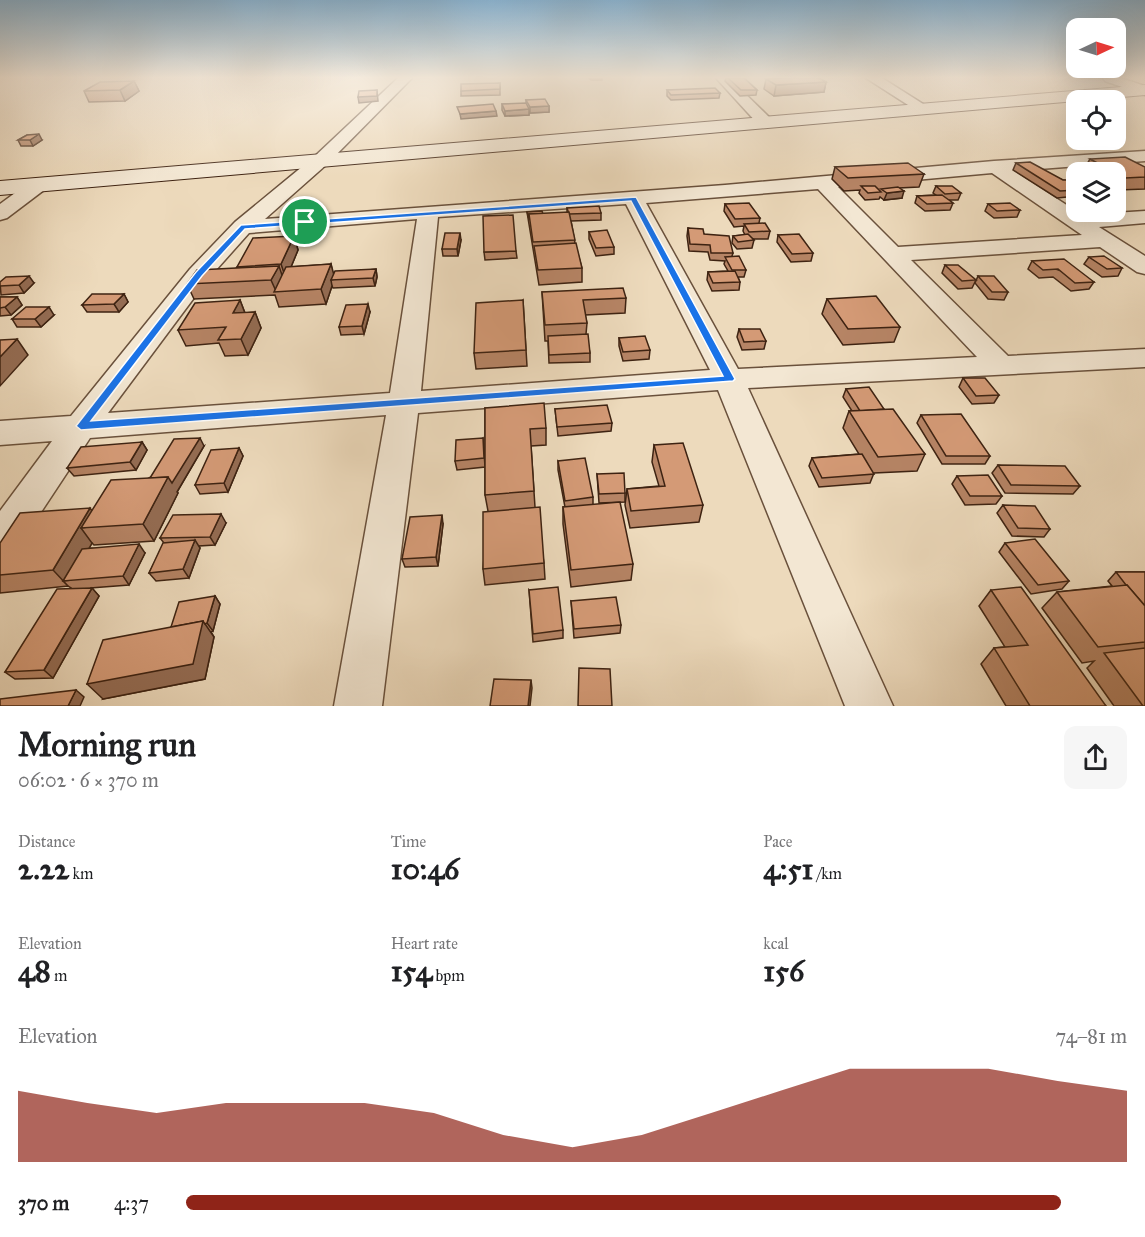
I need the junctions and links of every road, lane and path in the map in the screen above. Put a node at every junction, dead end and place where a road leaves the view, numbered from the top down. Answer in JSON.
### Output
{"nodes":[{"id":1,"x":371,"y":111,"type":"edge"},
{"id":2,"x":753,"y":111,"type":"edge"},
{"id":3,"x":900,"y":111,"type":"edge"},
{"id":4,"x":764,"y":122,"type":"junction"},
{"id":5,"x":1145,"y":156,"type":"edge"},
{"id":6,"x":320,"y":161,"type":"junction"},
{"id":7,"x":994,"y":166,"type":"junction"},
{"id":8,"x":823,"y":183,"type":"junction"},
{"id":9,"x":37,"y":186,"type":"junction"},
{"id":10,"x":0,"y":188,"type":"edge"},
{"id":11,"x":633,"y":198,"type":"junction"},
{"id":12,"x":428,"y":212,"type":"junction"},
{"id":13,"x":0,"y":214,"type":"edge"},
{"id":14,"x":1066,"y":214,"type":"edge"},
{"id":15,"x":1145,"y":217,"type":"edge"},
{"id":16,"x":1126,"y":218,"type":"edge"},
{"id":17,"x":1078,"y":222,"type":"edge"},
{"id":18,"x":243,"y":227,"type":"junction"},
{"id":19,"x":1105,"y":240,"type":"junction"},
{"id":20,"x":892,"y":254,"type":"junction"},
{"id":21,"x":1145,"y":267,"type":"edge"},
{"id":22,"x":1145,"y":358,"type":"edge"},
{"id":23,"x":1001,"y":365,"type":"junction"},
{"id":24,"x":729,"y":379,"type":"junction"},
{"id":25,"x":404,"y":402,"type":"junction"},
{"id":26,"x":81,"y":426,"type":"junction"},
{"id":27,"x":0,"y":433,"type":"edge"},
{"id":28,"x":0,"y":541,"type":"edge"},
{"id":29,"x":358,"y":706,"type":"edge"},
{"id":30,"x":869,"y":706,"type":"edge"}],
"edges":[{"from":1,"to":6,"type":"street"},
{"from":2,"to":4,"type":"street"},
{"from":3,"to":4,"type":"main road"},
{"from":4,"to":6,"type":"main road"},
{"from":5,"to":7,"type":"street"},
{"from":6,"to":9,"type":"main road"},
{"from":6,"to":18,"type":"street"},
{"from":7,"to":8,"type":"street"},
{"from":7,"to":14,"type":"street"},
{"from":8,"to":11,"type":"street"},
{"from":8,"to":20,"type":"street"},
{"from":9,"to":10,"type":"main road"},
{"from":9,"to":13,"type":"street"},
{"from":11,"to":12,"type":"street"},
{"from":11,"to":24,"type":"street"},
{"from":12,"to":18,"type":"street"},
{"from":12,"to":25,"type":"street"},
{"from":15,"to":16,"type":"street"},
{"from":17,"to":19,"type":"street"},
{"from":18,"to":26,"type":"street"},
{"from":19,"to":20,"type":"street"},
{"from":19,"to":21,"type":"street"},
{"from":20,"to":23,"type":"street"},
{"from":22,"to":23,"type":"street"},
{"from":23,"to":24,"type":"street"},
{"from":24,"to":25,"type":"street"},
{"from":24,"to":30,"type":"street"},
{"from":25,"to":26,"type":"street"},
{"from":25,"to":29,"type":"street"},
{"from":26,"to":27,"type":"street"},
{"from":26,"to":28,"type":"street"}]}
